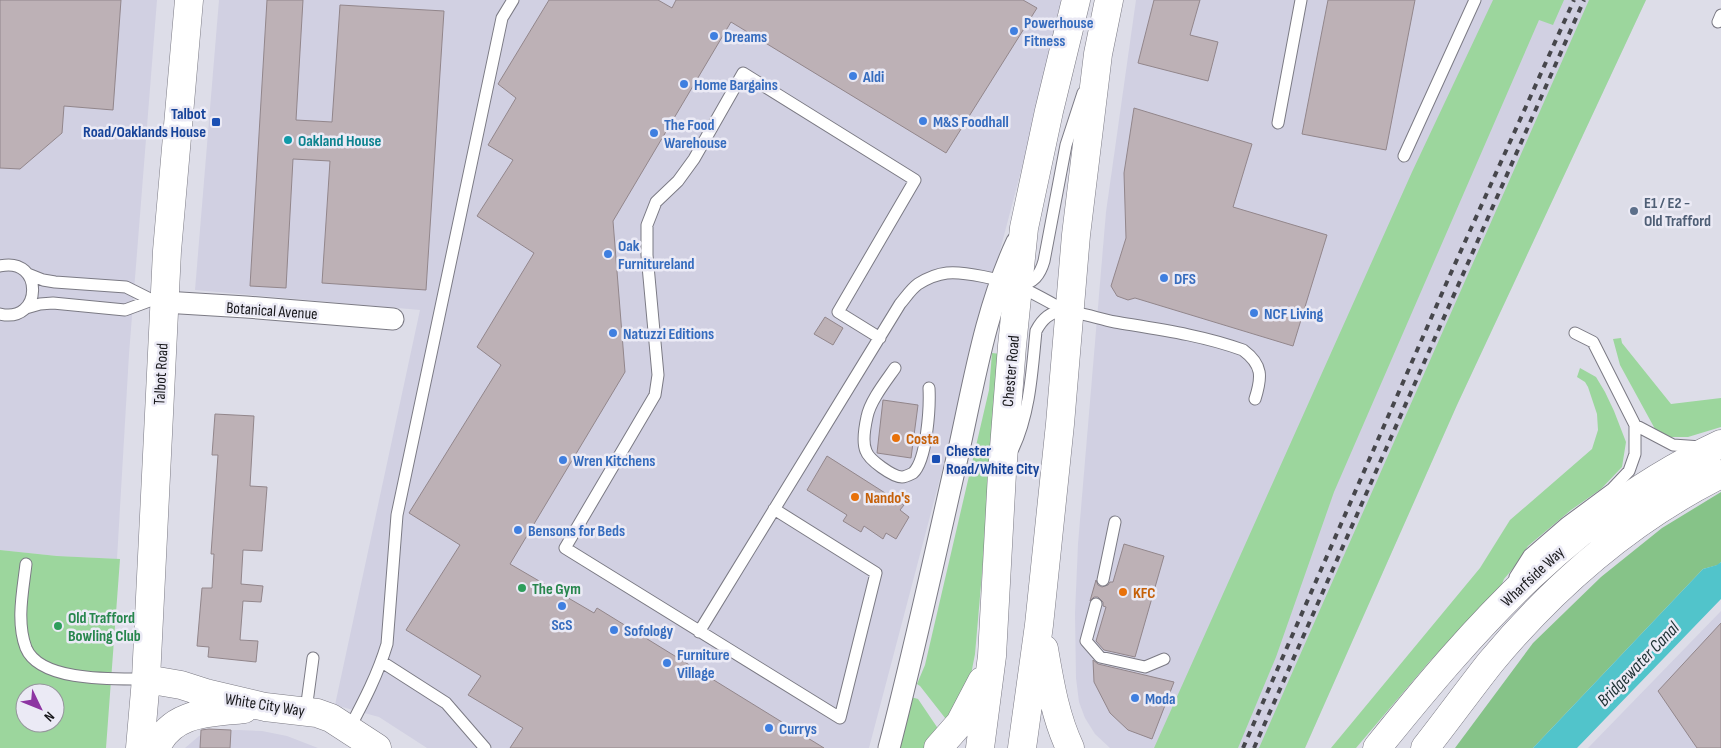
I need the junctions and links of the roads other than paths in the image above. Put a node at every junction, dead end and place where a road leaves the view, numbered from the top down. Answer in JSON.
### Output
{"nodes":[{"id":1,"x":189,"y":0,"type":"edge"},
{"id":2,"x":513,"y":0,"type":"edge"},
{"id":3,"x":1076,"y":0,"type":"edge"},
{"id":4,"x":1108,"y":0,"type":"edge"},
{"id":5,"x":1301,"y":0,"type":"edge"},
{"id":6,"x":1475,"y":0,"type":"edge"},
{"id":7,"x":1098,"y":54,"type":"junction"},
{"id":8,"x":1278,"y":124,"type":"dead end"},
{"id":9,"x":1404,"y":156,"type":"dead end"},
{"id":10,"x":0,"y":266,"type":"edge"},
{"id":11,"x":28,"y":274,"type":"junction"},
{"id":12,"x":1009,"y":284,"type":"junction"},
{"id":13,"x":158,"y":301,"type":"junction"},
{"id":14,"x":26,"y":308,"type":"junction"},
{"id":15,"x":1069,"y":312,"type":"junction"},
{"id":16,"x":0,"y":314,"type":"edge"},
{"id":17,"x":392,"y":319,"type":"dead end"},
{"id":18,"x":1575,"y":333,"type":"dead end"},
{"id":19,"x":880,"y":338,"type":"junction"},
{"id":20,"x":895,"y":368,"type":"dead end"},
{"id":21,"x":929,"y":388,"type":"dead end"},
{"id":22,"x":1255,"y":399,"type":"dead end"},
{"id":23,"x":1635,"y":425,"type":"junction"},
{"id":24,"x":1717,"y":446,"type":"edge"},
{"id":25,"x":1002,"y":473,"type":"junction"},
{"id":26,"x":1721,"y":474,"type":"edge"},
{"id":27,"x":774,"y":509,"type":"junction"},
{"id":28,"x":1115,"y":522,"type":"dead end"},
{"id":29,"x":26,"y":564,"type":"dead end"},
{"id":30,"x":1103,"y":580,"type":"dead end"},
{"id":31,"x":1510,"y":595,"type":"junction"},
{"id":32,"x":1096,"y":604,"type":"dead end"},
{"id":33,"x":1039,"y":626,"type":"junction"},
{"id":34,"x":700,"y":632,"type":"junction"},
{"id":35,"x":992,"y":656,"type":"junction"},
{"id":36,"x":313,"y":658,"type":"dead end"},
{"id":37,"x":1164,"y":659,"type":"dead end"},
{"id":38,"x":382,"y":662,"type":"junction"},
{"id":39,"x":146,"y":679,"type":"junction"},
{"id":40,"x":266,"y":707,"type":"junction"},
{"id":41,"x":306,"y":710,"type":"junction"},
{"id":42,"x":349,"y":729,"type":"junction"},
{"id":43,"x":140,"y":748,"type":"edge"},
{"id":44,"x":156,"y":748,"type":"edge"},
{"id":45,"x":377,"y":748,"type":"edge"},
{"id":46,"x":485,"y":748,"type":"edge"},
{"id":47,"x":889,"y":748,"type":"edge"},
{"id":48,"x":938,"y":748,"type":"edge"},
{"id":49,"x":980,"y":748,"type":"edge"},
{"id":50,"x":1022,"y":748,"type":"edge"},
{"id":51,"x":1070,"y":748,"type":"edge"},
{"id":52,"x":1377,"y":748,"type":"edge"},
{"id":53,"x":1425,"y":748,"type":"edge"}],
"edges":[{"from":1,"to":13,"type":"main road","name":"Talbot Road"},
{"from":2,"to":38,"type":"lane"},
{"from":3,"to":12,"type":"main road","name":"Chester Road"},
{"from":4,"to":7,"type":"main road"},
{"from":5,"to":8,"type":"lane"},
{"from":6,"to":9,"type":"lane"},
{"from":7,"to":12,"type":"lane"},
{"from":7,"to":15,"type":"main road"},
{"from":10,"to":11,"type":"lane"},
{"from":11,"to":13,"type":"lane"},
{"from":11,"to":14,"type":"lane"},
{"from":12,"to":15,"type":"lane"},
{"from":12,"to":19,"type":"lane"},
{"from":12,"to":25,"type":"main road","name":"Chester Road"},
{"from":12,"to":47,"type":"street"},
{"from":13,"to":14,"type":"lane"},
{"from":13,"to":17,"type":"street","name":"Botanical Avenue"},
{"from":13,"to":39,"type":"main road","name":"Talbot Road"},
{"from":14,"to":16,"type":"lane"},
{"from":15,"to":22,"type":"lane"},
{"from":15,"to":25,"type":"lane"},
{"from":15,"to":33,"type":"main road"},
{"from":18,"to":23,"type":"lane"},
{"from":19,"to":27,"type":"lane"},
{"from":19,"to":34,"type":"lane"},
{"from":20,"to":21,"type":"lane"},
{"from":23,"to":24,"type":"lane"},
{"from":23,"to":31,"type":"lane"},
{"from":24,"to":31,"type":"main road","name":"Wharfside Way"},
{"from":25,"to":35,"type":"main road","name":"Chester Road"},
{"from":26,"to":53,"type":"main road","name":"Wharfside Way"},
{"from":27,"to":34,"type":"lane"},
{"from":27,"to":34,"type":"lane"},
{"from":28,"to":30,"type":"lane"},
{"from":29,"to":39,"type":"lane"},
{"from":31,"to":52,"type":"main road","name":"Wharfside Way"},
{"from":32,"to":37,"type":"lane"},
{"from":33,"to":50,"type":"main road"},
{"from":33,"to":51,"type":"main road"},
{"from":35,"to":48,"type":"main road"},
{"from":35,"to":49,"type":"main road","name":"Chester Road"},
{"from":36,"to":41,"type":"lane"},
{"from":38,"to":42,"type":"lane"},
{"from":38,"to":46,"type":"lane"},
{"from":39,"to":40,"type":"main road","name":"White City Way"},
{"from":39,"to":43,"type":"main road","name":"Talbot Road"},
{"from":40,"to":41,"type":"main road","name":"White City Way"},
{"from":40,"to":44,"type":"main road"},
{"from":41,"to":42,"type":"main road","name":"White City Way"},
{"from":42,"to":45,"type":"main road","name":"White City Way"}]}
